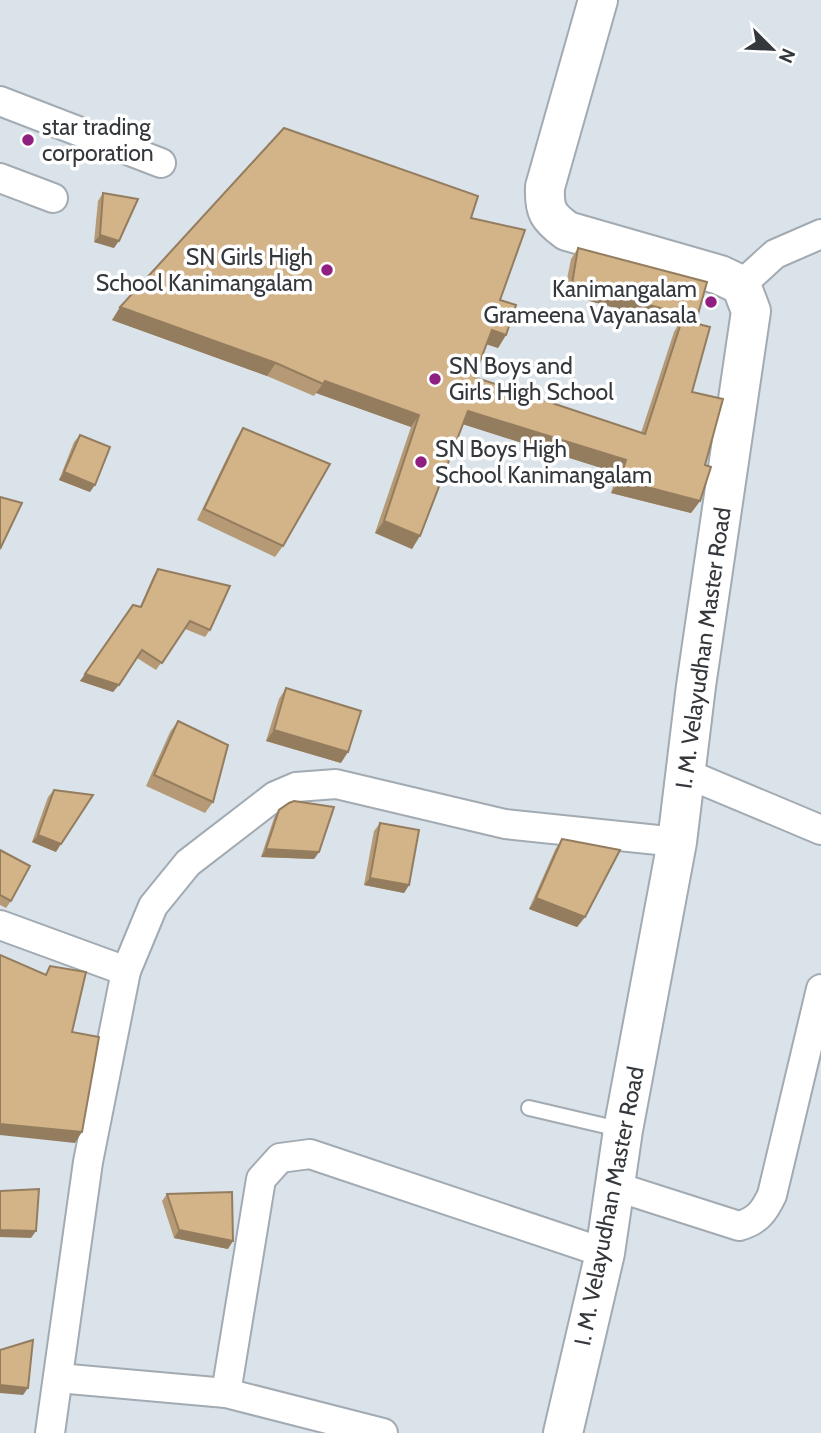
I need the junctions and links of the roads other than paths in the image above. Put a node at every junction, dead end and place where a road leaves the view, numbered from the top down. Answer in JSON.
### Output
{"nodes":[{"id":1,"x":597,"y":0,"type":"edge"},
{"id":2,"x":0,"y":101,"type":"edge"},
{"id":3,"x":161,"y":163,"type":"dead end"},
{"id":4,"x":0,"y":178,"type":"edge"},
{"id":5,"x":53,"y":198,"type":"dead end"},
{"id":6,"x":821,"y":234,"type":"edge"},
{"id":7,"x":741,"y":285,"type":"junction"},
{"id":8,"x":685,"y":773,"type":"junction"},
{"id":9,"x":821,"y":830,"type":"edge"},
{"id":10,"x":677,"y":842,"type":"junction"},
{"id":11,"x":0,"y":925,"type":"edge"},
{"id":12,"x":126,"y":971,"type":"junction"},
{"id":13,"x":821,"y":989,"type":"edge"},
{"id":14,"x":529,"y":1108,"type":"dead end"},
{"id":15,"x":623,"y":1130,"type":"junction"},
{"id":16,"x":614,"y":1186,"type":"junction"},
{"id":17,"x":605,"y":1253,"type":"junction"},
{"id":18,"x":58,"y":1378,"type":"junction"},
{"id":19,"x":226,"y":1392,"type":"junction"},
{"id":20,"x":50,"y":1433,"type":"edge"},
{"id":21,"x":383,"y":1433,"type":"edge"},
{"id":22,"x":563,"y":1433,"type":"edge"}],
"edges":[{"from":1,"to":7,"type":"street"},
{"from":2,"to":3,"type":"street"},
{"from":4,"to":5,"type":"street"},
{"from":6,"to":7,"type":"street"},
{"from":7,"to":8,"type":"street","name":"I. M. Velayudhan Master Road"},
{"from":8,"to":9,"type":"street"},
{"from":8,"to":10,"type":"street","name":"I. M. Velayudhan Master Road"},
{"from":10,"to":12,"type":"street"},
{"from":10,"to":15,"type":"street","name":"I. M. Velayudhan Master Road"},
{"from":11,"to":12,"type":"street"},
{"from":12,"to":18,"type":"street"},
{"from":13,"to":16,"type":"street"},
{"from":14,"to":15,"type":"lane"},
{"from":15,"to":16,"type":"street","name":"I. M. Velayudhan Master Road"},
{"from":16,"to":17,"type":"street","name":"I. M. Velayudhan Master Road"},
{"from":17,"to":19,"type":"street"},
{"from":17,"to":22,"type":"street","name":"I. M. Velayudhan Master Road"},
{"from":18,"to":19,"type":"street"},
{"from":18,"to":20,"type":"street"},
{"from":19,"to":21,"type":"street"}]}
